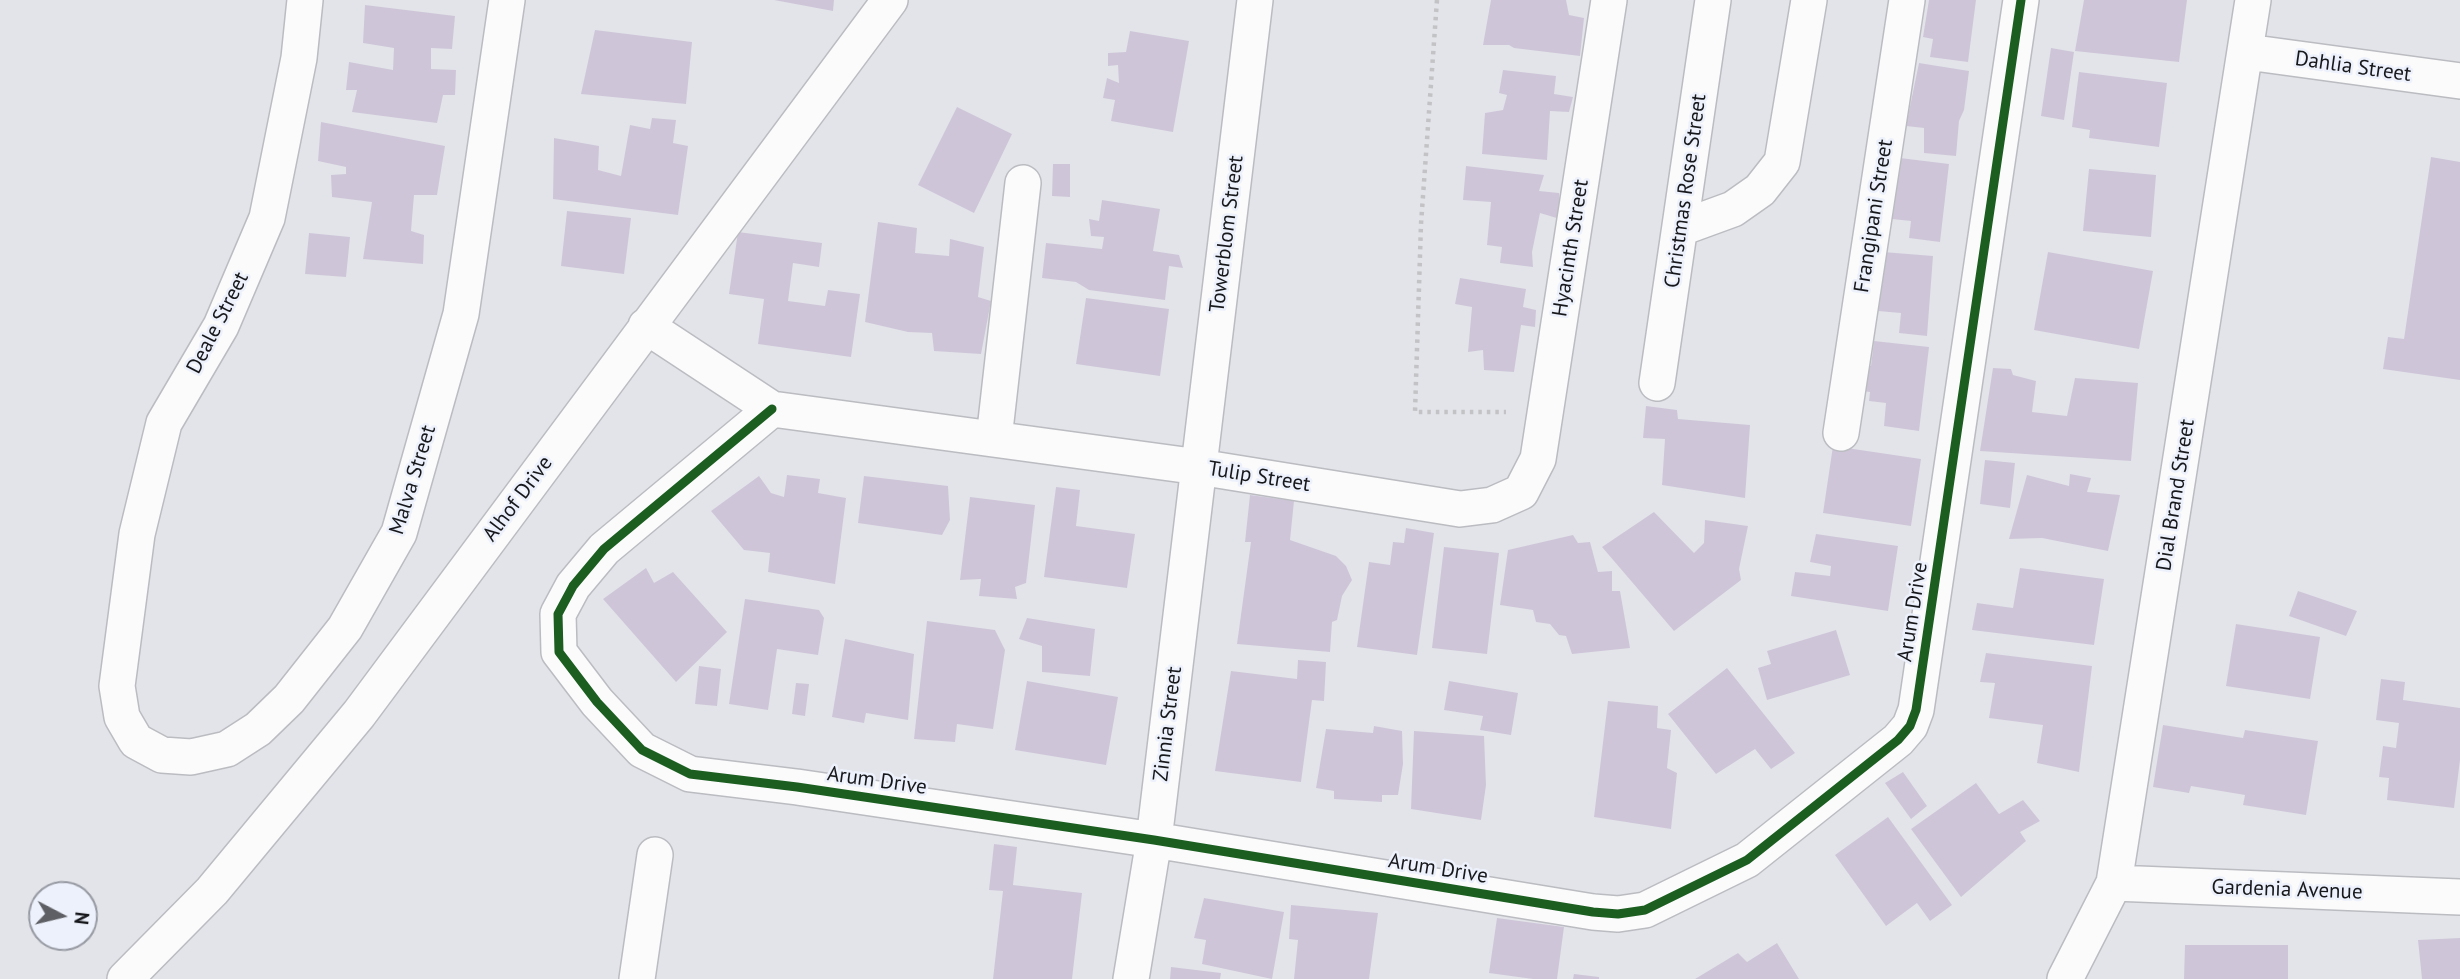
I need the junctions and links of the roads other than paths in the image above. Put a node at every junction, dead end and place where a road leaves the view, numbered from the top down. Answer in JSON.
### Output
{"nodes":[{"id":1,"x":305,"y":0,"type":"edge"},
{"id":2,"x":507,"y":0,"type":"edge"},
{"id":3,"x":890,"y":0,"type":"edge"},
{"id":4,"x":1255,"y":0,"type":"edge"},
{"id":5,"x":1609,"y":0,"type":"edge"},
{"id":6,"x":1713,"y":0,"type":"edge"},
{"id":7,"x":1809,"y":0,"type":"edge"},
{"id":8,"x":1907,"y":0,"type":"edge"},
{"id":9,"x":2021,"y":0,"type":"edge"},
{"id":10,"x":2253,"y":0,"type":"edge"},
{"id":11,"x":2246,"y":52,"type":"junction"},
{"id":12,"x":2460,"y":81,"type":"edge"},
{"id":13,"x":1023,"y":183,"type":"dead end"},
{"id":14,"x":1681,"y":228,"type":"junction"},
{"id":15,"x":646,"y":326,"type":"junction"},
{"id":16,"x":1657,"y":383,"type":"dead end"},
{"id":17,"x":772,"y":409,"type":"junction"},
{"id":18,"x":1840,"y":433,"type":"dead end"},
{"id":19,"x":994,"y":439,"type":"junction"},
{"id":20,"x":1199,"y":467,"type":"junction"},
{"id":21,"x":1521,"y":492,"type":"joint"},
{"id":22,"x":121,"y":643,"type":"joint"},
{"id":23,"x":1154,"y":840,"type":"junction"},
{"id":24,"x":654,"y":855,"type":"dead end"},
{"id":25,"x":2114,"y":883,"type":"junction"},
{"id":26,"x":2460,"y":897,"type":"edge"},
{"id":27,"x":125,"y":979,"type":"edge"},
{"id":28,"x":637,"y":979,"type":"edge"},
{"id":29,"x":1131,"y":979,"type":"edge"},
{"id":30,"x":2064,"y":979,"type":"edge"}],
"edges":[{"from":1,"to":22,"type":"street","name":"Deale Street"},
{"from":2,"to":22,"type":"street","name":"Malva Street"},
{"from":3,"to":15,"type":"street","name":"Alhof Drive"},
{"from":4,"to":20,"type":"street","name":"Towerblom Street"},
{"from":5,"to":21,"type":"street","name":"Hyacinth Street"},
{"from":6,"to":14,"type":"street","name":"Christmas Rose Street"},
{"from":7,"to":14,"type":"street"},
{"from":8,"to":18,"type":"street","name":"Frangipani Street"},
{"from":9,"to":23,"type":"street","name":"Arum Drive"},
{"from":10,"to":11,"type":"street","name":"Dial Brand Street"},
{"from":11,"to":12,"type":"street","name":"Dahlia Street"},
{"from":11,"to":25,"type":"street","name":"Dial Brand Street"},
{"from":13,"to":19,"type":"street"},
{"from":14,"to":16,"type":"street","name":"Christmas Rose Street"},
{"from":15,"to":17,"type":"street","name":"Tulip Street"},
{"from":15,"to":27,"type":"street","name":"Alhof Drive"},
{"from":17,"to":19,"type":"street","name":"Tulip Street"},
{"from":17,"to":23,"type":"street","name":"Arum Drive"},
{"from":19,"to":20,"type":"street","name":"Tulip Street"},
{"from":20,"to":21,"type":"street","name":"Tulip Street"},
{"from":20,"to":23,"type":"street","name":"Zinnia Street"},
{"from":23,"to":29,"type":"street","name":"Zinnia Street"},
{"from":24,"to":28,"type":"street"},
{"from":25,"to":26,"type":"street","name":"Gardenia Avenue"},
{"from":25,"to":30,"type":"street","name":"Dial Brand Street"}]}
